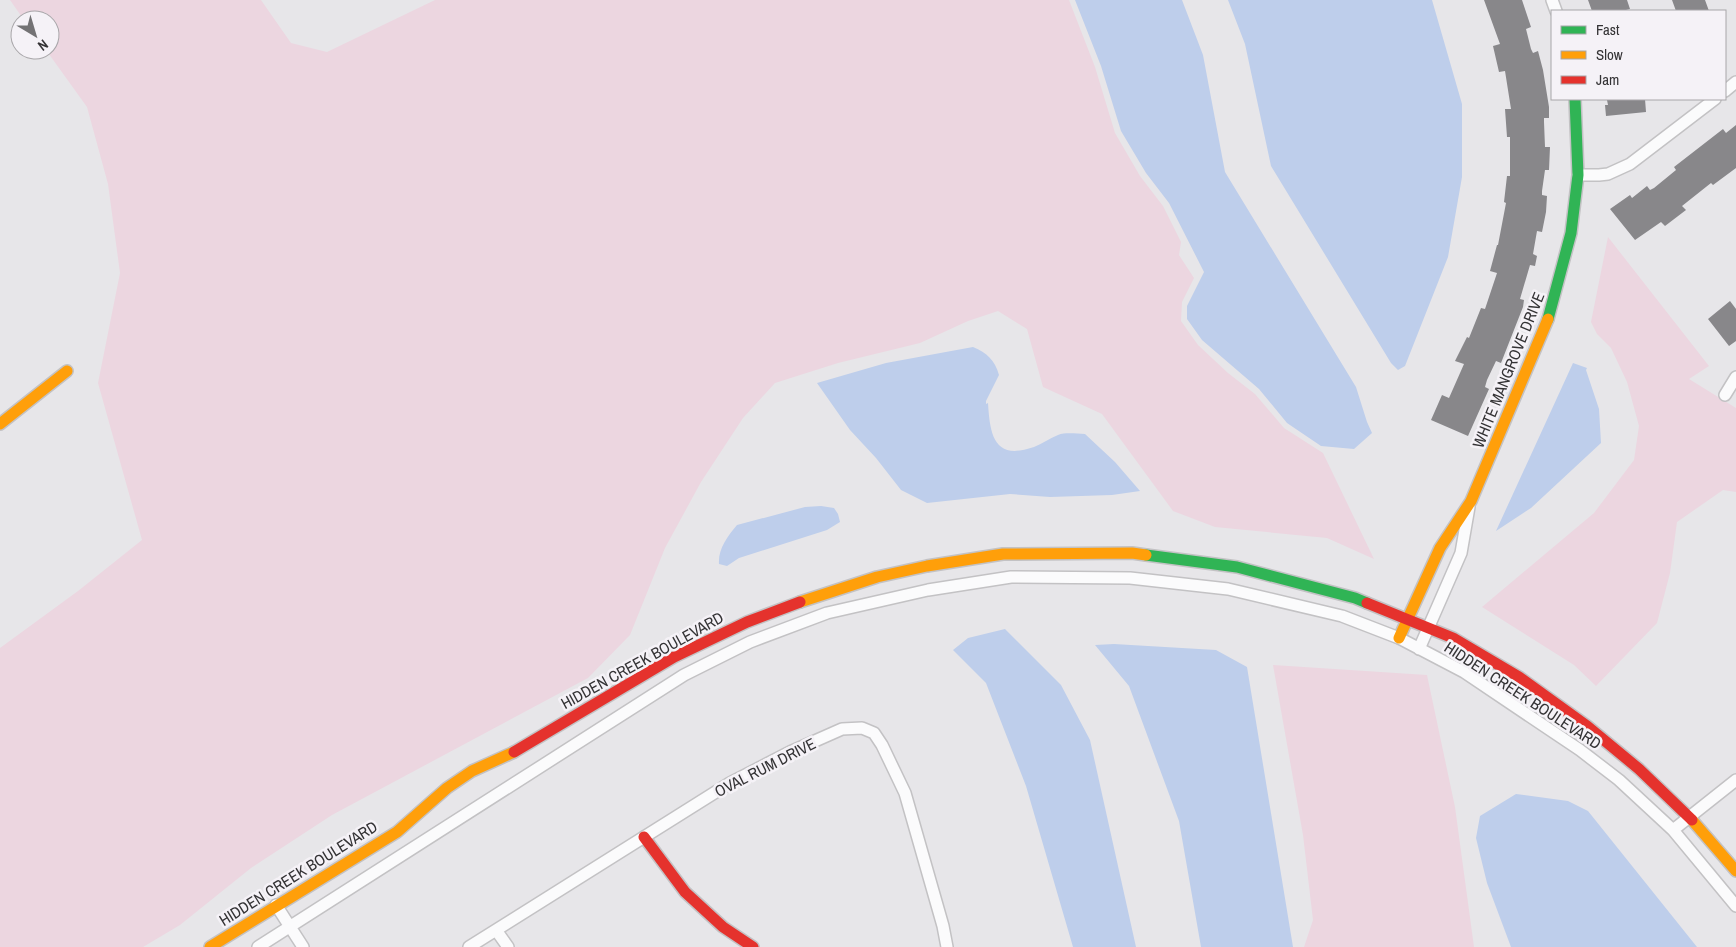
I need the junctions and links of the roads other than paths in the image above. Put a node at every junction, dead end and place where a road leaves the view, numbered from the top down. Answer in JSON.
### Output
{"nodes":[{"id":1,"x":1736,"y":82,"type":"edge"},
{"id":2,"x":1726,"y":90,"type":"edge"},
{"id":3,"x":1575,"y":100,"type":"edge"},
{"id":4,"x":1714,"y":100,"type":"edge"},
{"id":5,"x":1578,"y":175,"type":"junction"},
{"id":6,"x":67,"y":371,"type":"dead end"},
{"id":7,"x":1736,"y":376,"type":"edge"},
{"id":8,"x":1736,"y":393,"type":"edge"},
{"id":9,"x":0,"y":424,"type":"edge"},
{"id":10,"x":1471,"y":501,"type":"junction"},
{"id":11,"x":1408,"y":618,"type":"junction"},
{"id":12,"x":1429,"y":627,"type":"junction"},
{"id":13,"x":1399,"y":638,"type":"junction"},
{"id":14,"x":1419,"y":649,"type":"junction"},
{"id":15,"x":1736,"y":780,"type":"edge"},
{"id":16,"x":1690,"y":817,"type":"junction"},
{"id":17,"x":1673,"y":830,"type":"junction"},
{"id":18,"x":644,"y":837,"type":"junction"},
{"id":19,"x":1736,"y":871,"type":"edge"},
{"id":20,"x":276,"y":905,"type":"junction"},
{"id":21,"x":1736,"y":906,"type":"edge"},
{"id":22,"x":290,"y":927,"type":"junction"},
{"id":23,"x":496,"y":930,"type":"junction"},
{"id":24,"x":210,"y":947,"type":"edge"},
{"id":25,"x":258,"y":947,"type":"edge"},
{"id":26,"x":303,"y":947,"type":"edge"},
{"id":27,"x":469,"y":947,"type":"edge"},
{"id":28,"x":508,"y":947,"type":"edge"},
{"id":29,"x":753,"y":947,"type":"edge"},
{"id":30,"x":947,"y":947,"type":"edge"}],
"edges":[{"from":1,"to":2,"type":"street"},
{"from":3,"to":5,"type":"street","name":"WHITE MANGROVE DRIVE"},
{"from":4,"to":5,"type":"street"},
{"from":5,"to":10,"type":"street","name":"WHITE MANGROVE DRIVE"},
{"from":6,"to":9,"type":"street"},
{"from":7,"to":8,"type":"street"},
{"from":10,"to":11,"type":"street","name":"WHITE MANGROVE DRIVE"},
{"from":10,"to":12,"type":"street","name":"WHITE MANGROVE DRIVE"},
{"from":11,"to":12,"type":"street","name":"HIDDEN CREEK BOULEVARD"},
{"from":11,"to":13,"type":"street","name":"WHITE MANGROVE DRIVE"},
{"from":11,"to":20,"type":"street","name":"HIDDEN CREEK BOULEVARD"},
{"from":12,"to":14,"type":"street","name":"WHITE MANGROVE DRIVE"},
{"from":12,"to":16,"type":"street","name":"HIDDEN CREEK BOULEVARD"},
{"from":13,"to":14,"type":"street","name":"HIDDEN CREEK BOULEVARD"},
{"from":13,"to":22,"type":"street","name":"HIDDEN CREEK BOULEVARD"},
{"from":14,"to":17,"type":"street","name":"HIDDEN CREEK BOULEVARD"},
{"from":15,"to":16,"type":"street"},
{"from":16,"to":17,"type":"street"},
{"from":16,"to":19,"type":"street","name":"HIDDEN CREEK BOULEVARD"},
{"from":17,"to":21,"type":"street","name":"HIDDEN CREEK BOULEVARD"},
{"from":18,"to":23,"type":"street","name":"OVAL RUM DRIVE"},
{"from":18,"to":29,"type":"street"},
{"from":18,"to":30,"type":"street","name":"OVAL RUM DRIVE"},
{"from":20,"to":22,"type":"street"},
{"from":20,"to":24,"type":"street","name":"HIDDEN CREEK BOULEVARD"},
{"from":22,"to":25,"type":"street","name":"HIDDEN CREEK BOULEVARD"},
{"from":22,"to":26,"type":"street"},
{"from":23,"to":27,"type":"street","name":"OVAL RUM DRIVE"},
{"from":23,"to":28,"type":"street"}]}
